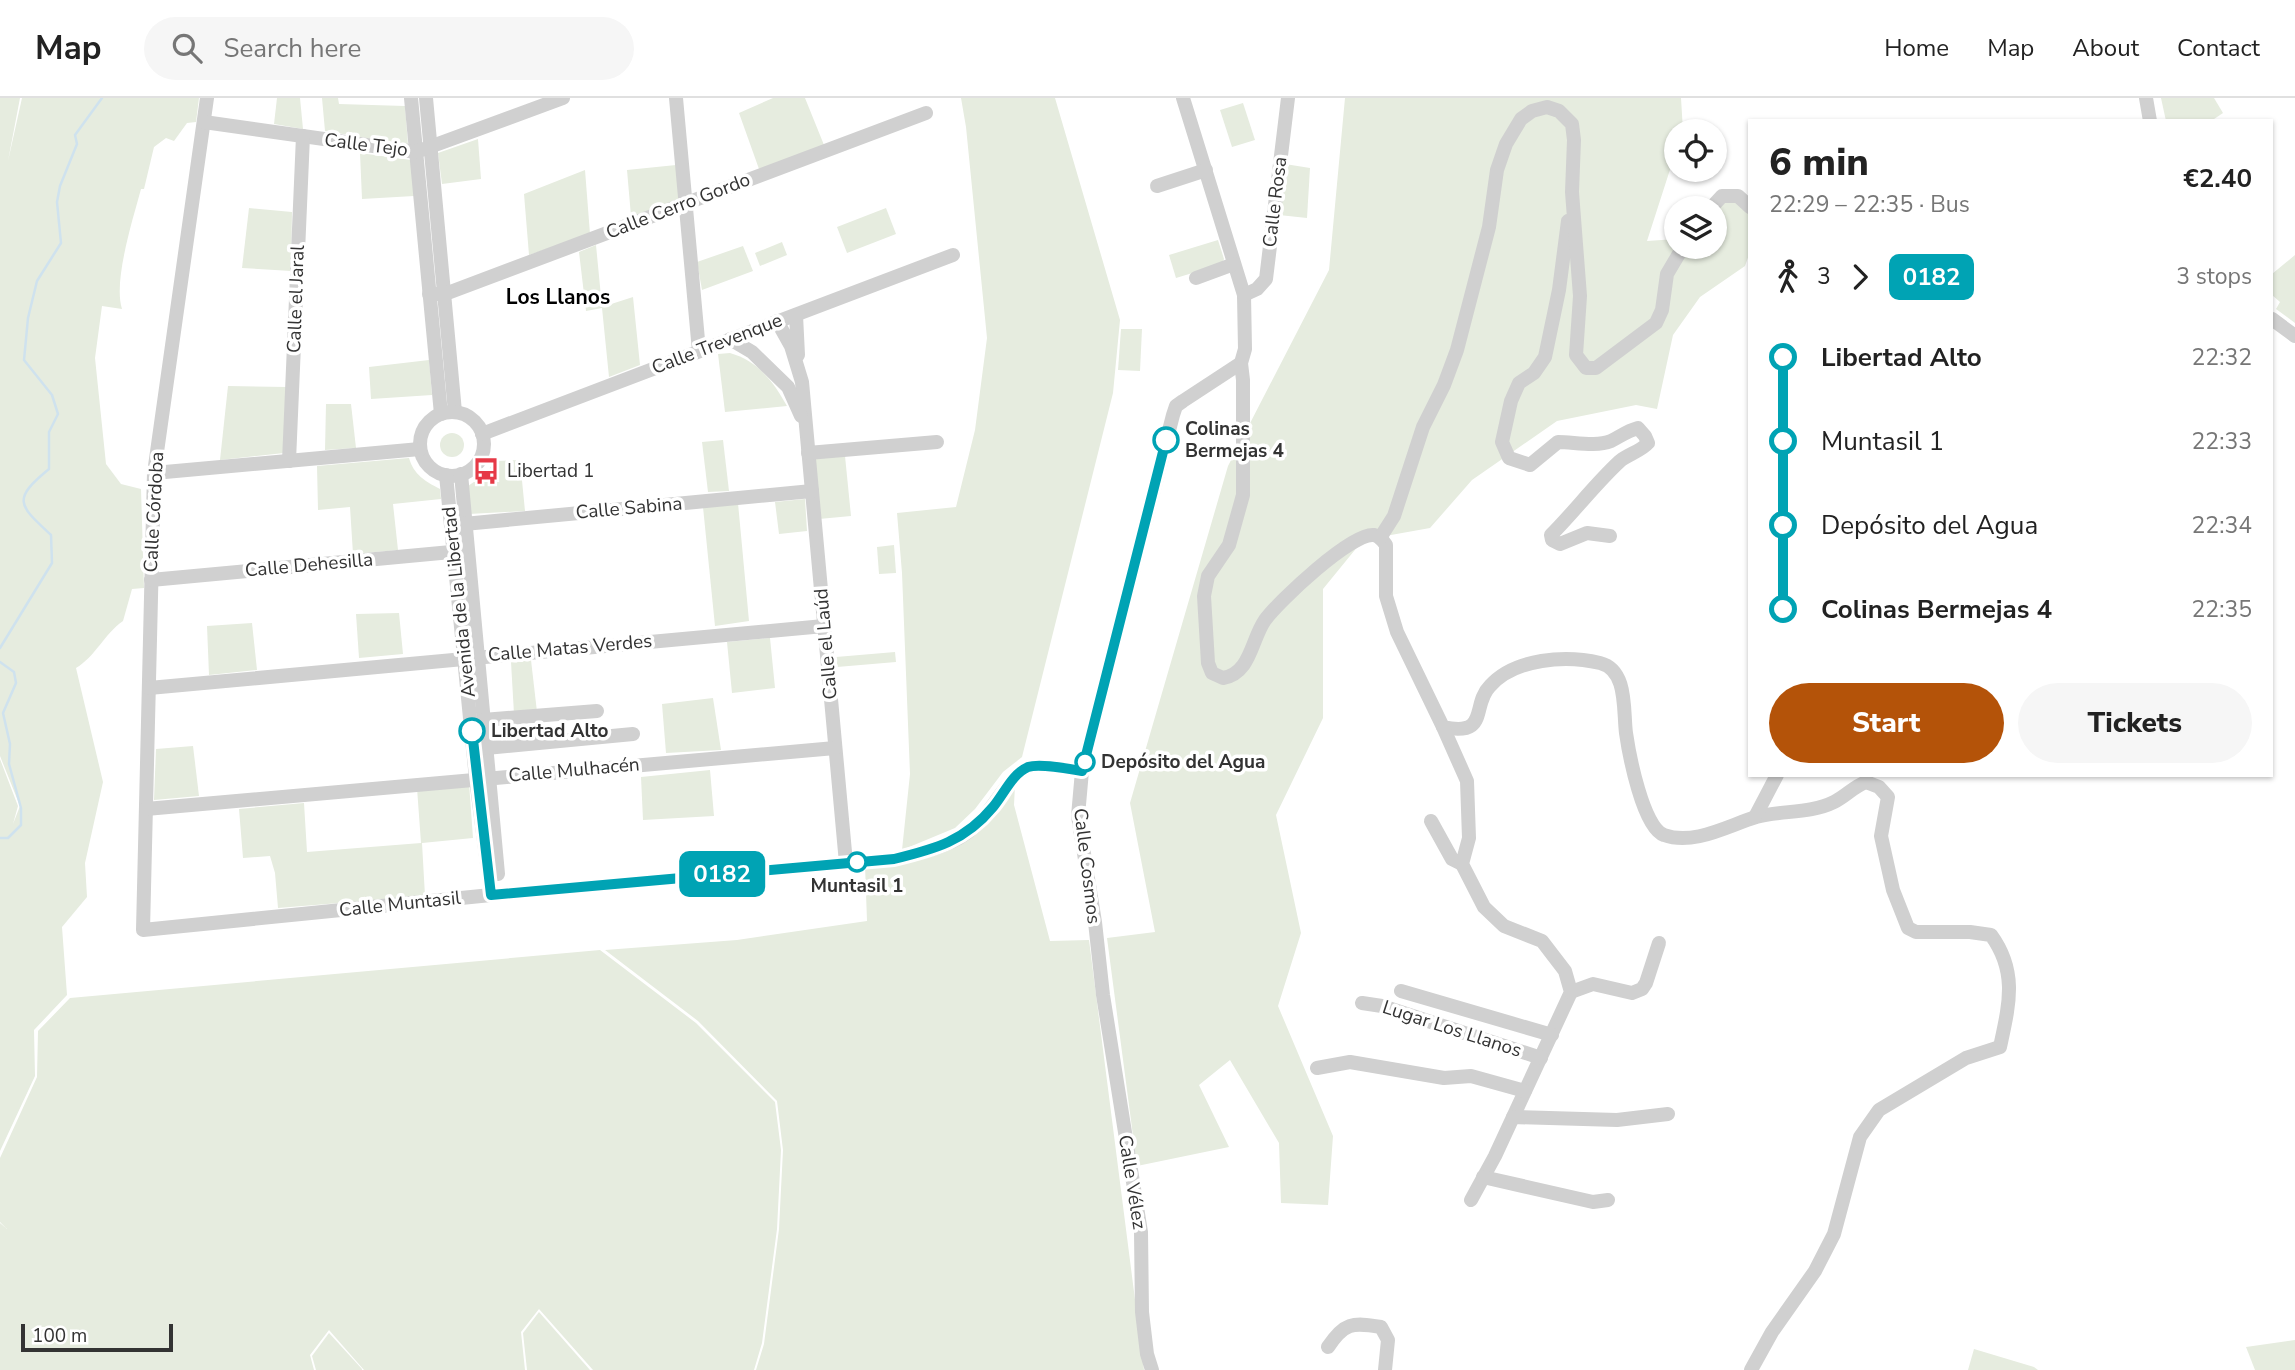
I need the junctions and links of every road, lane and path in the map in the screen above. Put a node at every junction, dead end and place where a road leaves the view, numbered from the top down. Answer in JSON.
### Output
{"nodes":[{"id":1,"x":207,"y":98,"type":"edge"},
{"id":2,"x":411,"y":98,"type":"edge"},
{"id":3,"x":426,"y":98,"type":"edge"},
{"id":4,"x":563,"y":98,"type":"edge"},
{"id":5,"x":676,"y":98,"type":"edge"},
{"id":6,"x":1184,"y":98,"type":"edge"},
{"id":7,"x":1288,"y":98,"type":"edge"},
{"id":8,"x":2146,"y":98,"type":"edge"},
{"id":9,"x":926,"y":113,"type":"dead end"},
{"id":10,"x":2150,"y":119,"type":"edge"},
{"id":11,"x":204,"y":122,"type":"junction"},
{"id":12,"x":303,"y":136,"type":"junction"},
{"id":13,"x":422,"y":149,"type":"junction"},
{"id":14,"x":1206,"y":170,"type":"junction"},
{"id":15,"x":1157,"y":186,"type":"dead end"},
{"id":16,"x":1572,"y":192,"type":"junction"},
{"id":17,"x":1727,"y":196,"type":"edge"},
{"id":18,"x":686,"y":204,"type":"junction"},
{"id":19,"x":1748,"y":205,"type":"edge"},
{"id":20,"x":953,"y":255,"type":"dead end"},
{"id":21,"x":1676,"y":259,"type":"edge"},
{"id":22,"x":1234,"y":264,"type":"junction"},
{"id":23,"x":1196,"y":278,"type":"dead end"},
{"id":24,"x":429,"y":294,"type":"junction"},
{"id":25,"x":445,"y":294,"type":"junction"},
{"id":26,"x":1244,"y":295,"type":"junction"},
{"id":27,"x":796,"y":315,"type":"junction"},
{"id":28,"x":2273,"y":320,"type":"edge"},
{"id":29,"x":777,"y":321,"type":"junction"},
{"id":30,"x":2295,"y":336,"type":"edge"},
{"id":31,"x":730,"y":339,"type":"junction"},
{"id":32,"x":699,"y":351,"type":"junction"},
{"id":33,"x":1241,"y":363,"type":"junction"},
{"id":34,"x":799,"y":371,"type":"junction"},
{"id":35,"x":448,"y":413,"type":"junction"},
{"id":36,"x":805,"y":426,"type":"junction"},
{"id":37,"x":482,"y":434,"type":"junction"},
{"id":38,"x":937,"y":442,"type":"dead end"},
{"id":39,"x":420,"y":449,"type":"junction"},
{"id":40,"x":808,"y":453,"type":"junction"},
{"id":41,"x":289,"y":461,"type":"junction"},
{"id":42,"x":154,"y":473,"type":"junction"},
{"id":43,"x":454,"y":475,"type":"junction"},
{"id":44,"x":812,"y":491,"type":"junction"},
{"id":45,"x":464,"y":524,"type":"junction"},
{"id":46,"x":1610,"y":536,"type":"dead end"},
{"id":47,"x":453,"y":537,"type":"junction"},
{"id":48,"x":1380,"y":538,"type":"junction"},
{"id":49,"x":461,"y":551,"type":"junction"},
{"id":50,"x":151,"y":580,"type":"junction"},
{"id":51,"x":824,"y":626,"type":"junction"},
{"id":52,"x":471,"y":657,"type":"junction"},
{"id":53,"x":149,"y":688,"type":"junction"},
{"id":54,"x":597,"y":711,"type":"dead end"},
{"id":55,"x":483,"y":720,"type":"junction"},
{"id":56,"x":1443,"y":727,"type":"junction"},
{"id":57,"x":633,"y":734,"type":"dead end"},
{"id":58,"x":486,"y":748,"type":"junction"},
{"id":59,"x":835,"y":748,"type":"junction"},
{"id":60,"x":1082,"y":771,"type":"junction"},
{"id":61,"x":1776,"y":777,"type":"edge"},
{"id":62,"x":483,"y":778,"type":"junction"},
{"id":63,"x":146,"y":809,"type":"junction"},
{"id":64,"x":1755,"y":817,"type":"junction"},
{"id":65,"x":1431,"y":821,"type":"dead end"},
{"id":66,"x":846,"y":863,"type":"junction"},
{"id":67,"x":1462,"y":864,"type":"junction"},
{"id":68,"x":496,"y":895,"type":"junction"},
{"id":69,"x":143,"y":930,"type":"joint"},
{"id":70,"x":1659,"y":943,"type":"dead end"},
{"id":71,"x":1401,"y":991,"type":"dead end"},
{"id":72,"x":1571,"y":992,"type":"junction"},
{"id":73,"x":1102,"y":995,"type":"joint"},
{"id":74,"x":1362,"y":1003,"type":"dead end"},
{"id":75,"x":1552,"y":1035,"type":"junction"},
{"id":76,"x":1541,"y":1058,"type":"junction"},
{"id":77,"x":1317,"y":1068,"type":"dead end"},
{"id":78,"x":1525,"y":1091,"type":"junction"},
{"id":79,"x":1668,"y":1114,"type":"dead end"},
{"id":80,"x":1513,"y":1117,"type":"junction"},
{"id":81,"x":1483,"y":1177,"type":"junction"},
{"id":82,"x":1471,"y":1200,"type":"dead end"},
{"id":83,"x":1608,"y":1200,"type":"dead end"},
{"id":84,"x":1328,"y":1347,"type":"dead end"},
{"id":85,"x":1152,"y":1370,"type":"edge"},
{"id":86,"x":1385,"y":1370,"type":"edge"},
{"id":87,"x":1751,"y":1370,"type":"edge"}],
"edges":[{"from":1,"to":11,"type":"street","name":"Calle Córdoba"},
{"from":2,"to":13,"type":"street"},
{"from":3,"to":13,"type":"street"},
{"from":4,"to":13,"type":"street","name":"Calle Tejo"},
{"from":5,"to":18,"type":"street"},
{"from":6,"to":14,"type":"street"},
{"from":7,"to":26,"type":"street","name":"Calle Rosa"},
{"from":8,"to":10,"type":"street"},
{"from":9,"to":18,"type":"street","name":"Calle Cerro Gordo"},
{"from":11,"to":12,"type":"street","name":"Calle Tejo"},
{"from":11,"to":42,"type":"street","name":"Calle Córdoba"},
{"from":12,"to":13,"type":"street","name":"Calle Tejo"},
{"from":12,"to":41,"type":"street","name":"Calle el Jaral"},
{"from":13,"to":24,"type":"street"},
{"from":13,"to":25,"type":"street"},
{"from":14,"to":15,"type":"street"},
{"from":14,"to":22,"type":"street"},
{"from":16,"to":21,"type":"street"},
{"from":16,"to":46,"type":"street"},
{"from":16,"to":48,"type":"street"},
{"from":17,"to":19,"type":"street"},
{"from":18,"to":25,"type":"street","name":"Calle Cerro Gordo"},
{"from":18,"to":32,"type":"street"},
{"from":20,"to":27,"type":"street","name":"Calle Trevenque"},
{"from":22,"to":23,"type":"street"},
{"from":22,"to":26,"type":"street"},
{"from":24,"to":25,"type":"street","name":"Calle Cerro Gordo"},
{"from":24,"to":35,"type":"street"},
{"from":25,"to":35,"type":"street"},
{"from":26,"to":33,"type":"street"},
{"from":27,"to":29,"type":"street","name":"Calle Trevenque"},
{"from":27,"to":34,"type":"street","name":"Calle el Laúd"},
{"from":28,"to":30,"type":"street"},
{"from":29,"to":31,"type":"street","name":"Calle Trevenque"},
{"from":29,"to":34,"type":"street","name":"Calle el Laúd"},
{"from":31,"to":32,"type":"street","name":"Calle Trevenque"},
{"from":31,"to":36,"type":"street","name":"Calle el Laúd"},
{"from":32,"to":37,"type":"street","name":"Calle Trevenque"},
{"from":33,"to":48,"type":"street"},
{"from":33,"to":60,"type":"street","name":"Calle Cosmos"},
{"from":34,"to":36,"type":"street","name":"Calle el Laúd"},
{"from":35,"to":37,"type":"street"},
{"from":35,"to":39,"type":"street"},
{"from":36,"to":40,"type":"street","name":"Calle el Laúd"},
{"from":37,"to":43,"type":"street"},
{"from":38,"to":40,"type":"street"},
{"from":39,"to":41,"type":"street"},
{"from":39,"to":43,"type":"street"},
{"from":40,"to":44,"type":"street","name":"Calle el Laúd"},
{"from":41,"to":42,"type":"street"},
{"from":42,"to":50,"type":"street","name":"Calle Córdoba"},
{"from":43,"to":45,"type":"street","name":"Avenida de la Libertad"},
{"from":43,"to":47,"type":"street","name":"Avenida de la Libertad"},
{"from":44,"to":45,"type":"street","name":"Calle Sabina"},
{"from":44,"to":51,"type":"street","name":"Calle el Laúd"},
{"from":45,"to":47,"type":"street"},
{"from":45,"to":49,"type":"street","name":"Avenida de la Libertad"},
{"from":47,"to":49,"type":"street","name":"Avenida de la Libertad"},
{"from":48,"to":56,"type":"street"},
{"from":49,"to":50,"type":"street","name":"Calle Dehesilla"},
{"from":49,"to":52,"type":"street","name":"Avenida de la Libertad"},
{"from":50,"to":53,"type":"street","name":"Calle Córdoba"},
{"from":51,"to":52,"type":"street","name":"Calle Matas Verdes"},
{"from":51,"to":59,"type":"street","name":"Calle el Laúd"},
{"from":52,"to":53,"type":"street","name":"Calle Matas Verdes"},
{"from":52,"to":55,"type":"street","name":"Avenida de la Libertad"},
{"from":52,"to":62,"type":"street","name":"Avenida de la Libertad"},
{"from":53,"to":63,"type":"street","name":"Calle Córdoba"},
{"from":54,"to":55,"type":"street"},
{"from":55,"to":58,"type":"street","name":"Avenida de la Libertad"},
{"from":56,"to":64,"type":"street"},
{"from":56,"to":67,"type":"street"},
{"from":57,"to":58,"type":"street"},
{"from":58,"to":62,"type":"street","name":"Avenida de la Libertad"},
{"from":59,"to":62,"type":"street","name":"Calle Mulhacén"},
{"from":59,"to":66,"type":"street","name":"Calle el Laúd"},
{"from":60,"to":66,"type":"street","name":"Calle Muntasil"},
{"from":60,"to":73,"type":"street","name":"Calle Cosmos"},
{"from":61,"to":64,"type":"street"},
{"from":62,"to":63,"type":"street","name":"Calle Mulhacén"},
{"from":62,"to":68,"type":"street","name":"Avenida de la Libertad"},
{"from":63,"to":69,"type":"street","name":"Calle Córdoba"},
{"from":64,"to":87,"type":"street"},
{"from":65,"to":67,"type":"street"},
{"from":66,"to":68,"type":"street","name":"Calle Muntasil"},
{"from":67,"to":72,"type":"street"},
{"from":68,"to":69,"type":"street","name":"Calle Muntasil"},
{"from":70,"to":72,"type":"street"},
{"from":71,"to":75,"type":"street","name":"Lugar Los Llanos"},
{"from":72,"to":75,"type":"street","name":"Lugar Los Llanos"},
{"from":73,"to":85,"type":"street","name":"Calle Vélez"},
{"from":74,"to":76,"type":"street","name":"Lugar Los Llanos"},
{"from":75,"to":76,"type":"street","name":"Lugar Los Llanos"},
{"from":76,"to":78,"type":"street","name":"Lugar Los Llanos"},
{"from":77,"to":78,"type":"street","name":"Lugar Los Llanos"},
{"from":78,"to":80,"type":"street","name":"Lugar Los Llanos"},
{"from":79,"to":80,"type":"street"},
{"from":80,"to":81,"type":"street","name":"Lugar Los Llanos"},
{"from":81,"to":82,"type":"street","name":"Lugar Los Llanos"},
{"from":81,"to":83,"type":"street"},
{"from":84,"to":86,"type":"street"}]}
